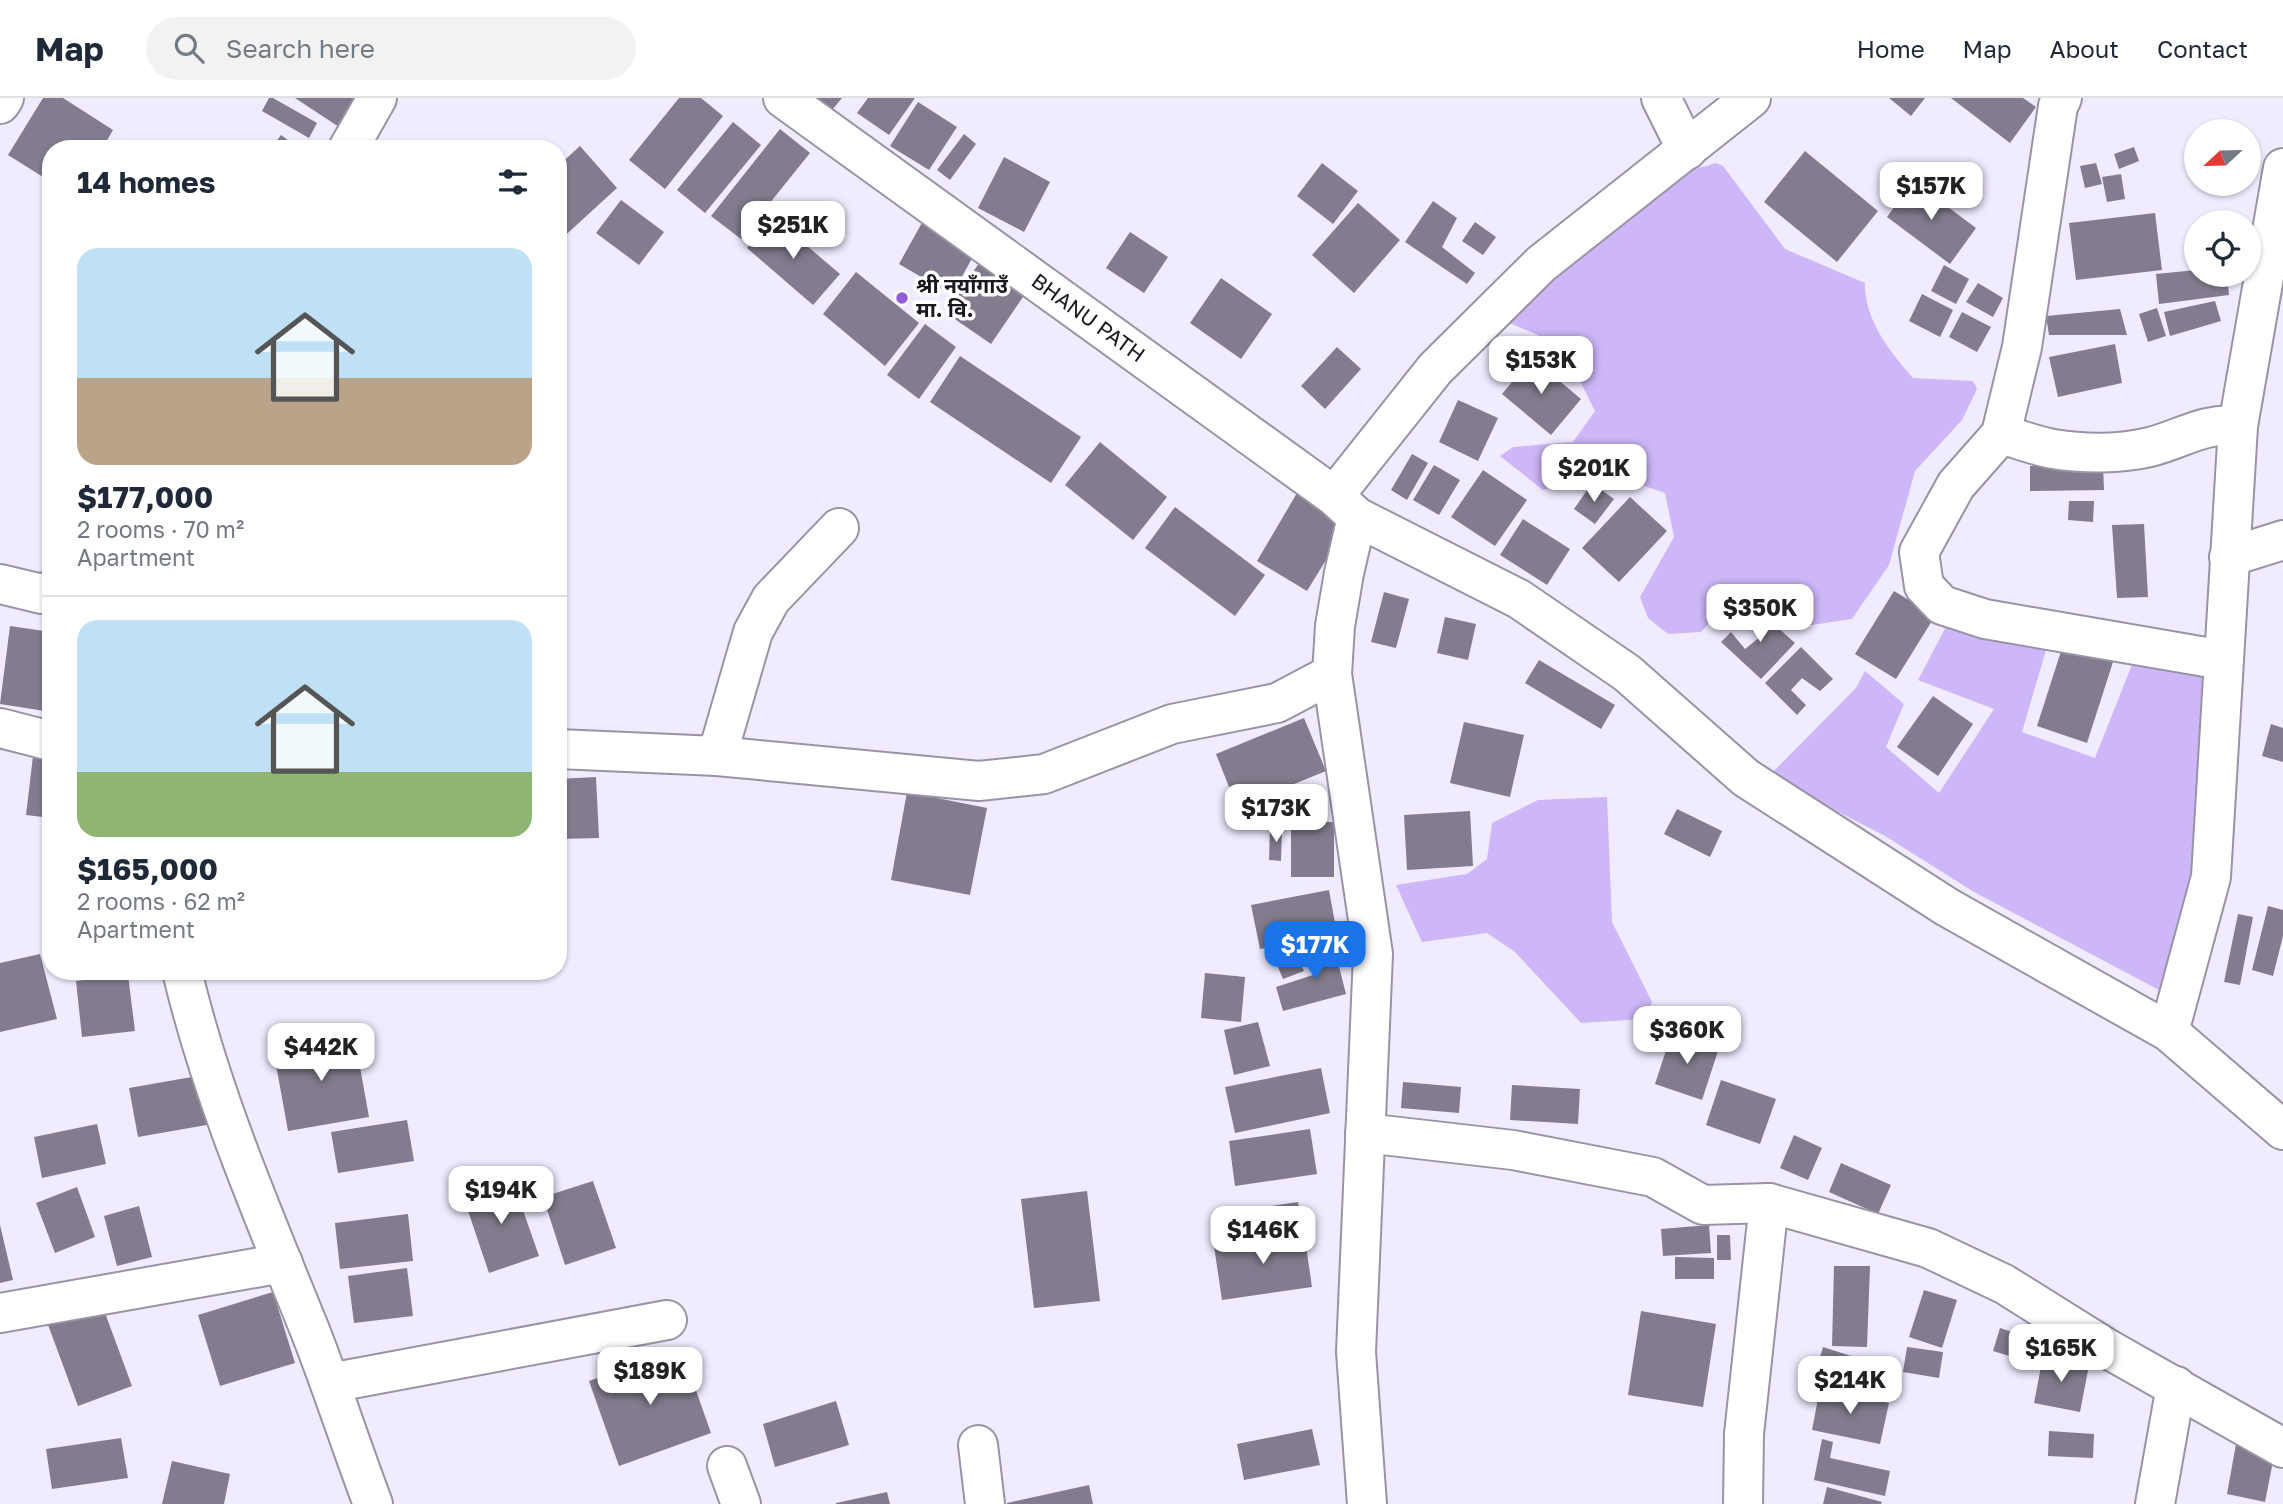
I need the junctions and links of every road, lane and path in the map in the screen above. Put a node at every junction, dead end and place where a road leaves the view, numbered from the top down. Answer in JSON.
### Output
{"nodes":[{"id":1,"x":4,"y":98,"type":"edge"},
{"id":2,"x":377,"y":98,"type":"edge"},
{"id":3,"x":783,"y":98,"type":"edge"},
{"id":4,"x":1661,"y":98,"type":"edge"},
{"id":5,"x":1751,"y":98,"type":"edge"},
{"id":6,"x":2062,"y":98,"type":"edge"},
{"id":7,"x":0,"y":104,"type":"edge"},
{"id":8,"x":353,"y":140,"type":"edge"},
{"id":9,"x":1687,"y":150,"type":"junction"},
{"id":10,"x":2283,"y":168,"type":"edge"},
{"id":11,"x":2238,"y":426,"type":"junction"},
{"id":12,"x":2001,"y":434,"type":"junction"},
{"id":13,"x":1346,"y":506,"type":"junction"},
{"id":14,"x":839,"y":528,"type":"dead end"},
{"id":15,"x":2283,"y":540,"type":"edge"},
{"id":16,"x":2229,"y":557,"type":"junction"},
{"id":17,"x":0,"y":584,"type":"edge"},
{"id":18,"x":42,"y":593,"type":"edge"},
{"id":19,"x":2223,"y":660,"type":"junction"},
{"id":20,"x":1332,"y":674,"type":"junction"},
{"id":21,"x":0,"y":728,"type":"edge"},
{"id":22,"x":42,"y":739,"type":"edge"},
{"id":23,"x":567,"y":749,"type":"edge"},
{"id":24,"x":718,"y":756,"type":"junction"},
{"id":25,"x":184,"y":980,"type":"edge"},
{"id":26,"x":2169,"y":1032,"type":"junction"},
{"id":27,"x":2283,"y":1130,"type":"edge"},
{"id":28,"x":1365,"y":1133,"type":"junction"},
{"id":29,"x":1769,"y":1203,"type":"junction"},
{"id":30,"x":283,"y":1263,"type":"junction"},
{"id":31,"x":0,"y":1314,"type":"edge"},
{"id":32,"x":667,"y":1320,"type":"dead end"},
{"id":33,"x":330,"y":1383,"type":"junction"},
{"id":34,"x":2176,"y":1386,"type":"junction"},
{"id":35,"x":978,"y":1445,"type":"dead end"},
{"id":36,"x":2283,"y":1448,"type":"edge"},
{"id":37,"x":727,"y":1466,"type":"dead end"},
{"id":38,"x":373,"y":1504,"type":"edge"},
{"id":39,"x":741,"y":1504,"type":"edge"},
{"id":40,"x":985,"y":1504,"type":"edge"},
{"id":41,"x":1367,"y":1504,"type":"edge"},
{"id":42,"x":1743,"y":1504,"type":"edge"},
{"id":43,"x":2155,"y":1504,"type":"edge"}],
"edges":[{"from":1,"to":7,"type":"street"},
{"from":2,"to":8,"type":"street"},
{"from":3,"to":13,"type":"street","name":"BHANU PATH"},
{"from":4,"to":9,"type":"street"},
{"from":5,"to":9,"type":"street"},
{"from":6,"to":12,"type":"street"},
{"from":9,"to":13,"type":"street"},
{"from":10,"to":11,"type":"street"},
{"from":11,"to":12,"type":"street"},
{"from":11,"to":16,"type":"street"},
{"from":12,"to":19,"type":"street"},
{"from":13,"to":20,"type":"street"},
{"from":13,"to":26,"type":"street","name":"BHANU PATH"},
{"from":14,"to":24,"type":"street"},
{"from":15,"to":16,"type":"street"},
{"from":16,"to":19,"type":"street"},
{"from":17,"to":18,"type":"street"},
{"from":19,"to":26,"type":"street"},
{"from":20,"to":24,"type":"street"},
{"from":20,"to":28,"type":"street"},
{"from":21,"to":22,"type":"street"},
{"from":23,"to":24,"type":"street"},
{"from":25,"to":30,"type":"street"},
{"from":26,"to":27,"type":"street","name":"BHANU PATH"},
{"from":28,"to":29,"type":"street"},
{"from":28,"to":41,"type":"street"},
{"from":29,"to":34,"type":"street"},
{"from":29,"to":42,"type":"street"},
{"from":30,"to":31,"type":"street"},
{"from":30,"to":33,"type":"street"},
{"from":32,"to":33,"type":"street"},
{"from":33,"to":38,"type":"street"},
{"from":34,"to":36,"type":"street"},
{"from":34,"to":43,"type":"street"},
{"from":35,"to":40,"type":"street"},
{"from":37,"to":39,"type":"street"}]}
